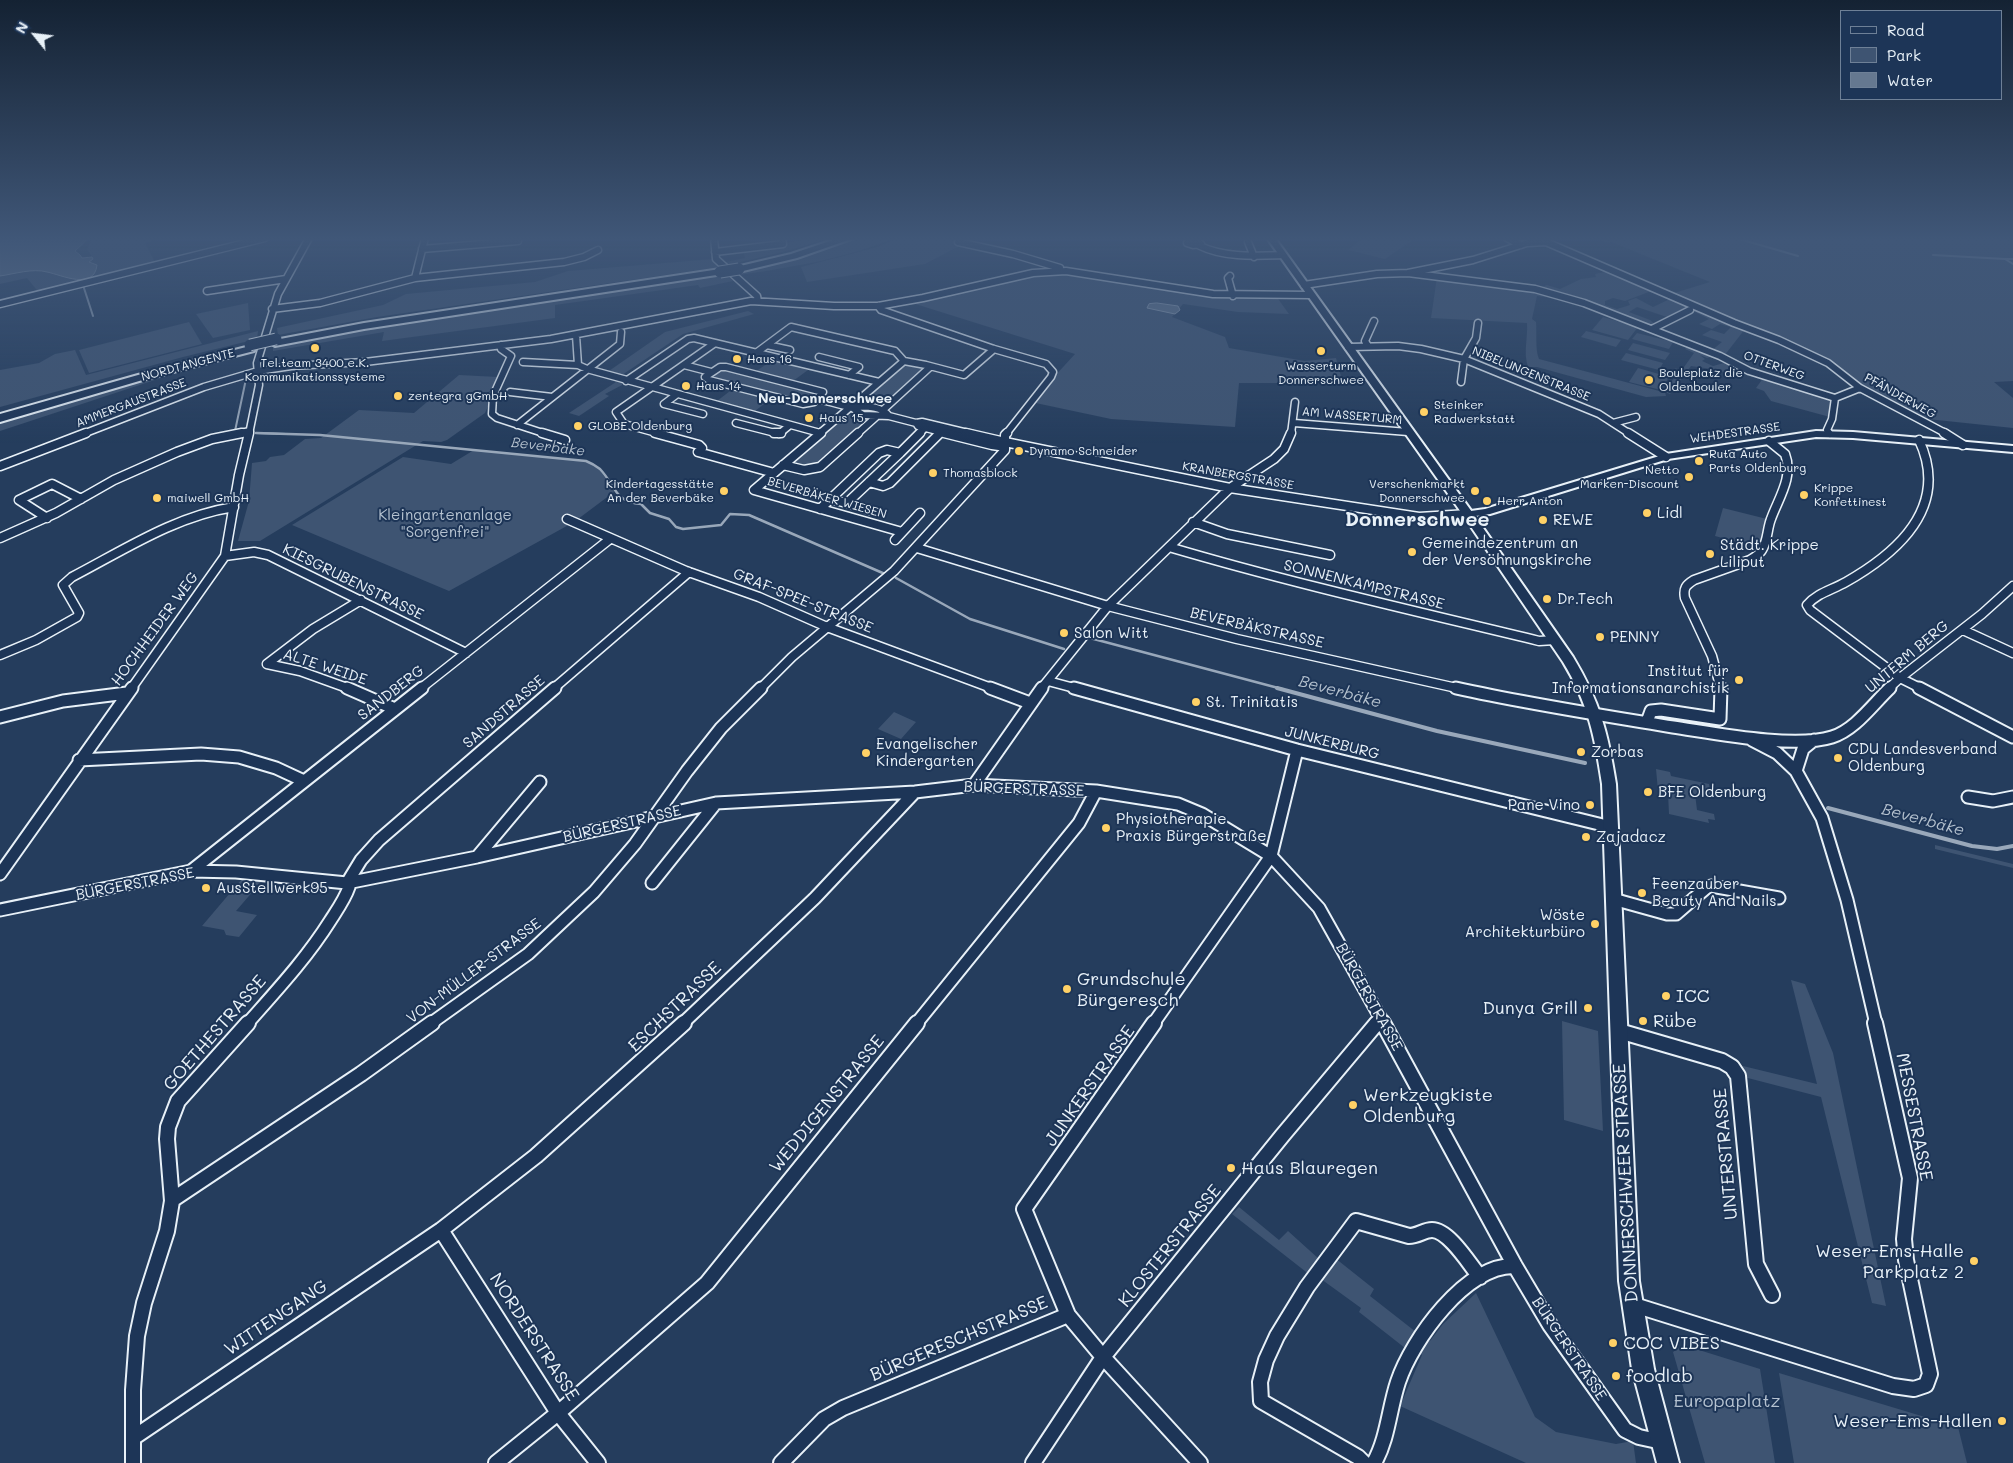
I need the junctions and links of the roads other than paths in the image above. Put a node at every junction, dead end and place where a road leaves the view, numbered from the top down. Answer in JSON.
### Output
{"nodes":[{"id":1,"x":273,"y":306,"type":"edge"},
{"id":2,"x":294,"y":306,"type":"edge"},
{"id":3,"x":491,"y":306,"type":"edge"},
{"id":4,"x":719,"y":306,"type":"edge"},
{"id":5,"x":878,"y":306,"type":"edge"},
{"id":6,"x":1319,"y":306,"type":"edge"},
{"id":7,"x":1593,"y":306,"type":"edge"},
{"id":8,"x":1695,"y":306,"type":"edge"},
{"id":9,"x":272,"y":309,"type":"junction"},
{"id":10,"x":1690,"y":310,"type":"dead end"},
{"id":11,"x":1374,"y":321,"type":"dead end"},
{"id":12,"x":1478,"y":323,"type":"dead end"},
{"id":13,"x":1652,"y":329,"type":"junction"},
{"id":14,"x":621,"y":332,"type":"dead end"},
{"id":15,"x":576,"y":335,"type":"junction"},
{"id":16,"x":715,"y":343,"type":"junction"},
{"id":17,"x":501,"y":345,"type":"junction"},
{"id":18,"x":766,"y":345,"type":"junction"},
{"id":19,"x":1368,"y":346,"type":"junction"},
{"id":20,"x":250,"y":347,"type":"junction"},
{"id":21,"x":1348,"y":347,"type":"junction"},
{"id":22,"x":994,"y":349,"type":"junction"},
{"id":23,"x":790,"y":350,"type":"dead end"},
{"id":24,"x":756,"y":353,"type":"junction"},
{"id":25,"x":820,"y":357,"type":"dead end"},
{"id":26,"x":1464,"y":359,"type":"junction"},
{"id":27,"x":904,"y":360,"type":"junction"},
{"id":28,"x":523,"y":362,"type":"dead end"},
{"id":29,"x":578,"y":365,"type":"junction"},
{"id":30,"x":684,"y":365,"type":"junction"},
{"id":31,"x":930,"y":367,"type":"junction"},
{"id":32,"x":587,"y":369,"type":"junction"},
{"id":33,"x":258,"y":371,"type":"junction"},
{"id":34,"x":711,"y":372,"type":"junction"},
{"id":35,"x":849,"y":375,"type":"junction"},
{"id":36,"x":626,"y":381,"type":"junction"},
{"id":37,"x":879,"y":382,"type":"junction"},
{"id":38,"x":1461,"y":382,"type":"dead end"},
{"id":39,"x":651,"y":388,"type":"junction"},
{"id":40,"x":1860,"y":388,"type":"junction"},
{"id":41,"x":510,"y":392,"type":"dead end"},
{"id":42,"x":85,"y":394,"type":"junction"},
{"id":43,"x":676,"y":395,"type":"junction"},
{"id":44,"x":58,"y":397,"type":"junction"},
{"id":45,"x":552,"y":397,"type":"junction"},
{"id":46,"x":818,"y":398,"type":"junction"},
{"id":47,"x":1835,"y":398,"type":"junction"},
{"id":48,"x":1295,"y":402,"type":"dead end"},
{"id":49,"x":850,"y":407,"type":"junction"},
{"id":50,"x":0,"y":410,"type":"edge"},
{"id":51,"x":883,"y":410,"type":"junction"},
{"id":52,"x":0,"y":414,"type":"edge"},
{"id":53,"x":703,"y":414,"type":"dead end"},
{"id":54,"x":889,"y":416,"type":"junction"},
{"id":55,"x":876,"y":417,"type":"junction"},
{"id":56,"x":1636,"y":417,"type":"dead end"},
{"id":57,"x":0,"y":418,"type":"edge"},
{"id":58,"x":0,"y":422,"type":"edge"},
{"id":59,"x":736,"y":423,"type":"dead end"},
{"id":60,"x":916,"y":423,"type":"junction"},
{"id":61,"x":1294,"y":423,"type":"junction"},
{"id":62,"x":1613,"y":423,"type":"junction"},
{"id":63,"x":517,"y":425,"type":"junction"},
{"id":64,"x":790,"y":425,"type":"junction"},
{"id":65,"x":925,"y":428,"type":"junction"},
{"id":66,"x":250,"y":431,"type":"junction"},
{"id":67,"x":941,"y":432,"type":"junction"},
{"id":68,"x":1408,"y":432,"type":"junction"},
{"id":69,"x":820,"y":433,"type":"junction"},
{"id":70,"x":1830,"y":434,"type":"junction"},
{"id":71,"x":565,"y":440,"type":"dead end"},
{"id":72,"x":1919,"y":440,"type":"junction"},
{"id":73,"x":1769,"y":441,"type":"junction"},
{"id":74,"x":1005,"y":442,"type":"junction"},
{"id":75,"x":1963,"y":445,"type":"junction"},
{"id":76,"x":2013,"y":449,"type":"edge"},
{"id":77,"x":900,"y":453,"type":"junction"},
{"id":78,"x":1666,"y":457,"type":"junction"},
{"id":79,"x":784,"y":465,"type":"junction"},
{"id":80,"x":0,"y":466,"type":"edge"},
{"id":81,"x":774,"y":473,"type":"junction"},
{"id":82,"x":869,"y":482,"type":"junction"},
{"id":83,"x":1230,"y":488,"type":"junction"},
{"id":84,"x":80,"y":499,"type":"junction"},
{"id":85,"x":830,"y":499,"type":"junction"},
{"id":86,"x":847,"y":503,"type":"junction"},
{"id":87,"x":234,"y":507,"type":"junction"},
{"id":88,"x":820,"y":509,"type":"junction"},
{"id":89,"x":870,"y":510,"type":"dead end"},
{"id":90,"x":920,"y":514,"type":"dead end"},
{"id":91,"x":1468,"y":514,"type":"junction"},
{"id":92,"x":46,"y":518,"type":"junction"},
{"id":93,"x":567,"y":519,"type":"dead end"},
{"id":94,"x":1193,"y":522,"type":"junction"},
{"id":95,"x":902,"y":532,"type":"junction"},
{"id":96,"x":2,"y":535,"type":"edge"},
{"id":97,"x":610,"y":539,"type":"junction"},
{"id":98,"x":895,"y":540,"type":"dead end"},
{"id":99,"x":1168,"y":547,"type":"junction"},
{"id":100,"x":917,"y":548,"type":"junction"},
{"id":101,"x":1330,"y":555,"type":"dead end"},
{"id":102,"x":225,"y":556,"type":"junction"},
{"id":103,"x":689,"y":572,"type":"junction"},
{"id":104,"x":2013,"y":586,"type":"edge"},
{"id":105,"x":362,"y":600,"type":"junction"},
{"id":106,"x":1108,"y":606,"type":"junction"},
{"id":107,"x":827,"y":627,"type":"junction"},
{"id":108,"x":1962,"y":630,"type":"junction"},
{"id":109,"x":1555,"y":640,"type":"junction"},
{"id":110,"x":466,"y":653,"type":"junction"},
{"id":111,"x":2013,"y":653,"type":"edge"},
{"id":112,"x":0,"y":655,"type":"edge"},
{"id":113,"x":1900,"y":678,"type":"junction"},
{"id":114,"x":1048,"y":681,"type":"junction"},
{"id":115,"x":127,"y":693,"type":"junction"},
{"id":116,"x":1030,"y":703,"type":"junction"},
{"id":117,"x":395,"y":709,"type":"junction"},
{"id":118,"x":1595,"y":714,"type":"junction"},
{"id":119,"x":0,"y":716,"type":"edge"},
{"id":120,"x":1720,"y":719,"type":"junction"},
{"id":121,"x":1647,"y":722,"type":"junction"},
{"id":122,"x":1726,"y":735,"type":"junction"},
{"id":123,"x":2013,"y":737,"type":"edge"},
{"id":124,"x":1744,"y":738,"type":"junction"},
{"id":125,"x":1814,"y":740,"type":"junction"},
{"id":126,"x":1297,"y":750,"type":"junction"},
{"id":127,"x":79,"y":760,"type":"junction"},
{"id":128,"x":1796,"y":771,"type":"junction"},
{"id":129,"x":304,"y":781,"type":"junction"},
{"id":130,"x":540,"y":782,"type":"dead end"},
{"id":131,"x":974,"y":785,"type":"junction"},
{"id":132,"x":1096,"y":791,"type":"junction"},
{"id":133,"x":915,"y":792,"type":"junction"},
{"id":134,"x":1968,"y":797,"type":"dead end"},
{"id":135,"x":2013,"y":797,"type":"edge"},
{"id":136,"x":716,"y":803,"type":"junction"},
{"id":137,"x":656,"y":815,"type":"junction"},
{"id":138,"x":1611,"y":826,"type":"junction"},
{"id":139,"x":1272,"y":856,"type":"junction"},
{"id":140,"x":476,"y":857,"type":"junction"},
{"id":141,"x":2,"y":868,"type":"edge"},
{"id":142,"x":191,"y":871,"type":"junction"},
{"id":143,"x":347,"y":883,"type":"junction"},
{"id":144,"x":652,"y":883,"type":"dead end"},
{"id":145,"x":1613,"y":898,"type":"junction"},
{"id":146,"x":1779,"y":898,"type":"dead end"},
{"id":147,"x":0,"y":910,"type":"edge"},
{"id":148,"x":1380,"y":1019,"type":"junction"},
{"id":149,"x":1618,"y":1031,"type":"junction"},
{"id":150,"x":172,"y":1200,"type":"junction"},
{"id":151,"x":441,"y":1230,"type":"junction"},
{"id":152,"x":1514,"y":1266,"type":"junction"},
{"id":153,"x":1480,"y":1277,"type":"junction"},
{"id":154,"x":1772,"y":1295,"type":"dead end"},
{"id":155,"x":1631,"y":1303,"type":"junction"},
{"id":156,"x":1068,"y":1315,"type":"junction"},
{"id":157,"x":1103,"y":1357,"type":"junction"},
{"id":158,"x":558,"y":1414,"type":"junction"},
{"id":159,"x":133,"y":1438,"type":"junction"},
{"id":160,"x":1662,"y":1442,"type":"junction"},
{"id":161,"x":133,"y":1463,"type":"edge"},
{"id":162,"x":496,"y":1463,"type":"edge"},
{"id":163,"x":598,"y":1463,"type":"edge"},
{"id":164,"x":781,"y":1463,"type":"edge"},
{"id":165,"x":1033,"y":1463,"type":"edge"},
{"id":166,"x":1200,"y":1463,"type":"edge"},
{"id":167,"x":1364,"y":1463,"type":"edge"},
{"id":168,"x":1374,"y":1463,"type":"edge"},
{"id":169,"x":1668,"y":1463,"type":"edge"}],
"edges":[{"from":1,"to":9,"type":"street","name":"HOCHHEIDER WEG"},
{"from":2,"to":9,"type":"street"},
{"from":3,"to":20,"type":"highway","name":"NORDTANGENTE","bridge":true},
{"from":4,"to":15,"type":"street","name":"AMMERGAUSTRASSE"},
{"from":5,"to":22,"type":"street"},
{"from":6,"to":21,"type":"main road","name":"DONNERSCHWEER STRASSE"},
{"from":7,"to":13,"type":"street","name":"OTTERWEG"},
{"from":8,"to":40,"type":"street","name":"PFÄNDERWEG"},
{"from":9,"to":33,"type":"street","name":"HOCHHEIDER WEG"},
{"from":10,"to":13,"type":"street"},
{"from":11,"to":19,"type":"street"},
{"from":12,"to":26,"type":"street"},
{"from":13,"to":47,"type":"street","name":"OTTERWEG"},
{"from":14,"to":32,"type":"street"},
{"from":15,"to":17,"type":"street","name":"AMMERGAUSTRASSE"},
{"from":15,"to":29,"type":"street"},
{"from":16,"to":24,"type":"street"},
{"from":16,"to":30,"type":"street"},
{"from":16,"to":36,"type":"street"},
{"from":17,"to":33,"type":"street","name":"AMMERGAUSTRASSE"},
{"from":17,"to":63,"type":"street"},
{"from":18,"to":23,"type":"street"},
{"from":18,"to":24,"type":"street"},
{"from":18,"to":27,"type":"street"},
{"from":19,"to":21,"type":"street","name":"NIBELUNGENSTRASSE"},
{"from":19,"to":26,"type":"street","name":"NIBELUNGENSTRASSE"},
{"from":20,"to":42,"type":"highway","name":"NORDTANGENTE"},
{"from":20,"to":44,"type":"highway","name":"NORDTANGENTE"},
{"from":21,"to":68,"type":"main road","name":"DONNERSCHWEER STRASSE"},
{"from":22,"to":31,"type":"street"},
{"from":22,"to":74,"type":"street","name":"VON-MÜLLER-STRASSE"},
{"from":24,"to":35,"type":"street"},
{"from":25,"to":35,"type":"street"},
{"from":26,"to":38,"type":"street"},
{"from":26,"to":62,"type":"street","name":"NIBELUNGENSTRASSE"},
{"from":27,"to":31,"type":"street"},
{"from":27,"to":37,"type":"street"},
{"from":28,"to":29,"type":"street"},
{"from":29,"to":32,"type":"street"},
{"from":30,"to":34,"type":"street"},
{"from":30,"to":39,"type":"street"},
{"from":31,"to":51,"type":"street"},
{"from":32,"to":36,"type":"street"},
{"from":32,"to":45,"type":"street"},
{"from":33,"to":66,"type":"street","name":"HOCHHEIDER WEG"},
{"from":33,"to":80,"type":"street","name":"AMMERGAUSTRASSE"},
{"from":34,"to":46,"type":"street"},
{"from":34,"to":46,"type":"street"},
{"from":35,"to":37,"type":"street"},
{"from":36,"to":39,"type":"street"},
{"from":37,"to":49,"type":"street"},
{"from":39,"to":43,"type":"street"},
{"from":39,"to":81,"type":"street","name":"BEVERBÄKER WIESEN"},
{"from":40,"to":47,"type":"street"},
{"from":40,"to":75,"type":"street","name":"PFÄNDERWEG"},
{"from":41,"to":45,"type":"street"},
{"from":42,"to":57,"type":"highway","name":"NORDTANGENTE"},
{"from":42,"to":58,"type":"highway"},
{"from":43,"to":53,"type":"street"},
{"from":43,"to":64,"type":"street"},
{"from":44,"to":50,"type":"highway"},
{"from":44,"to":52,"type":"highway","name":"NORDTANGENTE"},
{"from":45,"to":63,"type":"street"},
{"from":46,"to":49,"type":"street"},
{"from":47,"to":70,"type":"street"},
{"from":48,"to":61,"type":"street"},
{"from":49,"to":51,"type":"street"},
{"from":49,"to":55,"type":"street","name":"KRANBERGSTRASSE"},
{"from":49,"to":69,"type":"street"},
{"from":51,"to":54,"type":"street"},
{"from":54,"to":55,"type":"street","name":"KRANBERGSTRASSE"},
{"from":54,"to":60,"type":"street","name":"KRANBERGSTRASSE"},
{"from":55,"to":79,"type":"street"},
{"from":56,"to":62,"type":"street"},
{"from":59,"to":64,"type":"street"},
{"from":60,"to":65,"type":"street","name":"KRANBERGSTRASSE"},
{"from":60,"to":74,"type":"street","name":"KRANBERGSTRASSE"},
{"from":61,"to":68,"type":"street","name":"AM WASSERTURM"},
{"from":61,"to":83,"type":"street"},
{"from":62,"to":78,"type":"street","name":"NIBELUNGENSTRASSE"},
{"from":63,"to":71,"type":"street"},
{"from":64,"to":69,"type":"street"},
{"from":65,"to":67,"type":"street","name":"KRANBERGSTRASSE"},
{"from":65,"to":77,"type":"street"},
{"from":66,"to":84,"type":"street"},
{"from":66,"to":87,"type":"street","name":"HOCHHEIDER WEG"},
{"from":67,"to":74,"type":"street","name":"KRANBERGSTRASSE"},
{"from":67,"to":82,"type":"street"},
{"from":68,"to":91,"type":"main road","name":"DONNERSCHWEER STRASSE"},
{"from":69,"to":79,"type":"street"},
{"from":70,"to":72,"type":"street","name":"WEHDESTRASSE"},
{"from":70,"to":73,"type":"street","name":"WEHDESTRASSE"},
{"from":72,"to":75,"type":"street","name":"WEHDESTRASSE"},
{"from":72,"to":113,"type":"street"},
{"from":73,"to":78,"type":"street","name":"WEHDESTRASSE"},
{"from":73,"to":120,"type":"street"},
{"from":74,"to":83,"type":"street","name":"KRANBERGSTRASSE"},
{"from":74,"to":100,"type":"street","name":"VON-MÜLLER-STRASSE"},
{"from":75,"to":76,"type":"street","name":"WEHDESTRASSE"},
{"from":77,"to":82,"type":"street"},
{"from":77,"to":85,"type":"street"},
{"from":78,"to":91,"type":"street","name":"WEHDESTRASSE"},
{"from":79,"to":81,"type":"street"},
{"from":81,"to":88,"type":"street","name":"BEVERBÄKER WIESEN"},
{"from":82,"to":86,"type":"street"},
{"from":83,"to":91,"type":"street","name":"KRANBERGSTRASSE"},
{"from":83,"to":94,"type":"street"},
{"from":84,"to":92,"type":"street"},
{"from":84,"to":92,"type":"street"},
{"from":85,"to":86,"type":"street"},
{"from":85,"to":88,"type":"street"},
{"from":86,"to":89,"type":"street"},
{"from":87,"to":102,"type":"street","name":"HOCHHEIDER WEG"},
{"from":87,"to":112,"type":"street"},
{"from":88,"to":95,"type":"street","name":"BEVERBÄKER WIESEN"},
{"from":90,"to":95,"type":"street","name":"BEVERBÄKER WIESEN"},
{"from":91,"to":109,"type":"main road","name":"DONNERSCHWEER STRASSE"},
{"from":92,"to":96,"type":"street"},
{"from":93,"to":97,"type":"street","name":"GRAF-SPEE-STRASSE"},
{"from":94,"to":99,"type":"street"},
{"from":94,"to":101,"type":"street"},
{"from":95,"to":98,"type":"street","name":"BEVERBÄKER WIESEN"},
{"from":97,"to":103,"type":"street","name":"GRAF-SPEE-STRASSE"},
{"from":97,"to":110,"type":"street","name":"SANDBERG"},
{"from":99,"to":106,"type":"street"},
{"from":99,"to":109,"type":"street","name":"SONNENKAMPSTRASSE"},
{"from":100,"to":106,"type":"street","name":"BEVERBÄKSTRASSE"},
{"from":100,"to":107,"type":"street","name":"VON-MÜLLER-STRASSE"},
{"from":102,"to":105,"type":"street","name":"KIESGRUBENSTRASSE"},
{"from":102,"to":115,"type":"street","name":"HOCHHEIDER WEG"},
{"from":103,"to":107,"type":"street","name":"GRAF-SPEE-STRASSE"},
{"from":103,"to":143,"type":"street","name":"SANDSTRASSE"},
{"from":104,"to":108,"type":"street","name":"UNTERM BERG"},
{"from":105,"to":110,"type":"street","name":"KIESGRUBENSTRASSE"},
{"from":105,"to":117,"type":"street","name":"ALTE WEIDE"},
{"from":106,"to":114,"type":"street"},
{"from":106,"to":118,"type":"street","name":"BEVERBÄKSTRASSE"},
{"from":107,"to":116,"type":"street","name":"GRAF-SPEE-STRASSE"},
{"from":107,"to":137,"type":"street","name":"VON-MÜLLER-STRASSE"},
{"from":108,"to":111,"type":"street"},
{"from":108,"to":113,"type":"street","name":"UNTERM BERG"},
{"from":109,"to":118,"type":"main road","name":"DONNERSCHWEER STRASSE"},
{"from":110,"to":117,"type":"street","name":"SANDBERG"},
{"from":113,"to":123,"type":"street"},
{"from":113,"to":125,"type":"street","name":"UNTERM BERG"},
{"from":114,"to":116,"type":"street"},
{"from":114,"to":126,"type":"street","name":"JUNKERBURG"},
{"from":115,"to":119,"type":"street"},
{"from":115,"to":127,"type":"street","name":"HOCHHEIDER WEG"},
{"from":116,"to":131,"type":"street"},
{"from":117,"to":129,"type":"street","name":"SANDBERG"},
{"from":118,"to":121,"type":"street","name":"UNTERM BERG"},
{"from":118,"to":138,"type":"main road","name":"DONNERSCHWEER STRASSE"},
{"from":120,"to":121,"type":"street"},
{"from":120,"to":122,"type":"street"},
{"from":121,"to":122,"type":"street","name":"UNTERM BERG"},
{"from":122,"to":124,"type":"street","name":"UNTERM BERG"},
{"from":124,"to":125,"type":"street","name":"UNTERM BERG"},
{"from":124,"to":128,"type":"street","name":"MESSESTRASSE"},
{"from":125,"to":128,"type":"street"},
{"from":126,"to":138,"type":"street","name":"JUNKERBURG"},
{"from":126,"to":139,"type":"street","name":"JUNKERSTRASSE"},
{"from":127,"to":129,"type":"street"},
{"from":127,"to":141,"type":"street","name":"HOCHHEIDER WEG"},
{"from":128,"to":155,"type":"street","name":"MESSESTRASSE"},
{"from":129,"to":142,"type":"street","name":"SANDBERG"},
{"from":130,"to":140,"type":"street"},
{"from":131,"to":132,"type":"street","name":"BÜRGERSTRASSE"},
{"from":131,"to":133,"type":"street","name":"BÜRGERSTRASSE"},
{"from":132,"to":139,"type":"street","name":"BÜRGERSTRASSE"},
{"from":132,"to":158,"type":"street","name":"WEDDIGENSTRASSE"},
{"from":133,"to":136,"type":"street","name":"BÜRGERSTRASSE"},
{"from":133,"to":151,"type":"street","name":"ESCHSTRASSE"},
{"from":134,"to":135,"type":"street"},
{"from":136,"to":137,"type":"street","name":"BÜRGERSTRASSE"},
{"from":136,"to":144,"type":"street"},
{"from":137,"to":140,"type":"street","name":"BÜRGERSTRASSE"},
{"from":137,"to":150,"type":"street","name":"VON-MÜLLER-STRASSE"},
{"from":138,"to":145,"type":"main road","name":"DONNERSCHWEER STRASSE"},
{"from":139,"to":148,"type":"street","name":"BÜRGERSTRASSE"},
{"from":139,"to":156,"type":"street","name":"JUNKERSTRASSE"},
{"from":140,"to":143,"type":"street","name":"BÜRGERSTRASSE"},
{"from":142,"to":143,"type":"street","name":"BÜRGERSTRASSE"},
{"from":142,"to":147,"type":"street","name":"BÜRGERSTRASSE"},
{"from":143,"to":150,"type":"street","name":"GOETHESTRASSE"},
{"from":145,"to":146,"type":"street"},
{"from":145,"to":149,"type":"main road","name":"DONNERSCHWEER STRASSE"},
{"from":148,"to":152,"type":"street","name":"BÜRGERSTRASSE"},
{"from":148,"to":157,"type":"street","name":"KLOSTERSTRASSE"},
{"from":149,"to":154,"type":"street","name":"UNTERSTRASSE"},
{"from":149,"to":155,"type":"main road","name":"DONNERSCHWEER STRASSE"},
{"from":150,"to":159,"type":"street","name":"GOETHESTRASSE"},
{"from":151,"to":158,"type":"street","name":"NORDERSTRASSE"},
{"from":151,"to":159,"type":"street","name":"WITTENGANG"},
{"from":152,"to":153,"type":"street"},
{"from":152,"to":160,"type":"street","name":"BÜRGERSTRASSE"},
{"from":153,"to":167,"type":"street"},
{"from":153,"to":168,"type":"street"},
{"from":155,"to":160,"type":"main road","name":"DONNERSCHWEER STRASSE"},
{"from":156,"to":157,"type":"street","name":"BÜRGERESCHSTRASSE"},
{"from":156,"to":164,"type":"street","name":"BÜRGERESCHSTRASSE"},
{"from":157,"to":165,"type":"street","name":"KLOSTERSTRASSE"},
{"from":157,"to":166,"type":"street","name":"BÜRGERESCHSTRASSE"},
{"from":158,"to":162,"type":"street","name":"WEDDIGENSTRASSE"},
{"from":158,"to":163,"type":"street","name":"NORDERSTRASSE"},
{"from":159,"to":161,"type":"street","name":"GOETHESTRASSE"},
{"from":160,"to":169,"type":"main road","name":"DONNERSCHWEER STRASSE"}]}
